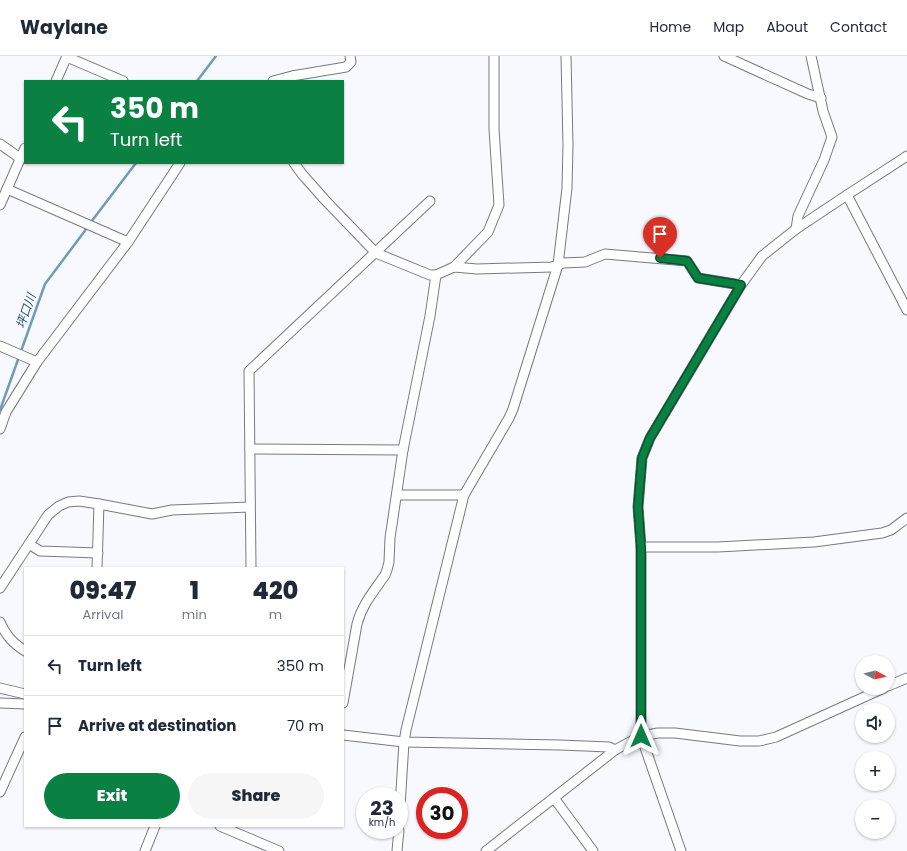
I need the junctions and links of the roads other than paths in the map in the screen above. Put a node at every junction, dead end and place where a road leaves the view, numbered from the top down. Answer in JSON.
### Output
{"nodes":[{"id":1,"x":67,"y":56,"type":"edge"},
{"id":2,"x":350,"y":56,"type":"edge"},
{"id":3,"x":494,"y":56,"type":"edge"},
{"id":4,"x":566,"y":56,"type":"edge"},
{"id":5,"x":724,"y":56,"type":"edge"},
{"id":6,"x":811,"y":56,"type":"edge"},
{"id":7,"x":56,"y":80,"type":"edge"},
{"id":8,"x":121,"y":80,"type":"edge"},
{"id":9,"x":277,"y":80,"type":"edge"},
{"id":10,"x":821,"y":98,"type":"junction"},
{"id":11,"x":0,"y":144,"type":"edge"},
{"id":12,"x":24,"y":150,"type":"edge"},
{"id":13,"x":907,"y":156,"type":"edge"},
{"id":14,"x":20,"y":158,"type":"junction"},
{"id":15,"x":179,"y":164,"type":"edge"},
{"id":16,"x":295,"y":164,"type":"edge"},
{"id":17,"x":7,"y":189,"type":"junction"},
{"id":18,"x":847,"y":196,"type":"junction"},
{"id":19,"x":430,"y":201,"type":"dead end"},
{"id":20,"x":0,"y":205,"type":"edge"},
{"id":21,"x":796,"y":229,"type":"junction"},
{"id":22,"x":128,"y":242,"type":"junction"},
{"id":23,"x":376,"y":252,"type":"junction"},
{"id":24,"x":558,"y":265,"type":"junction"},
{"id":25,"x":454,"y":267,"type":"junction"},
{"id":26,"x":436,"y":275,"type":"junction"},
{"id":27,"x":741,"y":285,"type":"junction"},
{"id":28,"x":906,"y":306,"type":"edge"},
{"id":29,"x":0,"y":346,"type":"edge"},
{"id":30,"x":37,"y":362,"type":"junction"},
{"id":31,"x":0,"y":429,"type":"edge"},
{"id":32,"x":250,"y":449,"type":"junction"},
{"id":33,"x":403,"y":450,"type":"junction"},
{"id":34,"x":464,"y":494,"type":"junction"},
{"id":35,"x":397,"y":495,"type":"junction"},
{"id":36,"x":99,"y":504,"type":"junction"},
{"id":37,"x":250,"y":507,"type":"junction"},
{"id":38,"x":907,"y":518,"type":"edge"},
{"id":39,"x":29,"y":544,"type":"junction"},
{"id":40,"x":641,"y":547,"type":"junction"},
{"id":41,"x":98,"y":553,"type":"junction"},
{"id":42,"x":97,"y":567,"type":"edge"},
{"id":43,"x":251,"y":567,"type":"edge"},
{"id":44,"x":0,"y":588,"type":"edge"},
{"id":45,"x":0,"y":622,"type":"edge"},
{"id":46,"x":24,"y":651,"type":"edge"},
{"id":47,"x":907,"y":679,"type":"edge"},
{"id":48,"x":895,"y":683,"type":"edge"},
{"id":49,"x":0,"y":688,"type":"edge"},
{"id":50,"x":24,"y":694,"type":"edge"},
{"id":51,"x":869,"y":695,"type":"edge"},
{"id":52,"x":344,"y":698,"type":"edge"},
{"id":53,"x":0,"y":703,"type":"edge"},
{"id":54,"x":24,"y":704,"type":"edge"},
{"id":55,"x":344,"y":735,"type":"edge"},
{"id":56,"x":641,"y":736,"type":"junction"},
{"id":57,"x":24,"y":739,"type":"edge"},
{"id":58,"x":404,"y":742,"type":"junction"},
{"id":59,"x":614,"y":750,"type":"junction"},
{"id":60,"x":401,"y":787,"type":"edge"},
{"id":61,"x":0,"y":792,"type":"edge"},
{"id":62,"x":554,"y":798,"type":"junction"},
{"id":63,"x":155,"y":827,"type":"edge"},
{"id":64,"x":222,"y":827,"type":"edge"},
{"id":65,"x":398,"y":839,"type":"edge"},
{"id":66,"x":145,"y":851,"type":"edge"},
{"id":67,"x":279,"y":851,"type":"edge"},
{"id":68,"x":397,"y":851,"type":"edge"},
{"id":69,"x":486,"y":851,"type":"edge"},
{"id":70,"x":592,"y":851,"type":"edge"},
{"id":71,"x":681,"y":851,"type":"edge"}],
"edges":[{"from":1,"to":7,"type":"street"},
{"from":1,"to":8,"type":"street"},
{"from":2,"to":9,"type":"street"},
{"from":3,"to":25,"type":"street"},
{"from":4,"to":24,"type":"street"},
{"from":5,"to":10,"type":"street"},
{"from":6,"to":10,"type":"street"},
{"from":10,"to":21,"type":"street"},
{"from":11,"to":14,"type":"street"},
{"from":12,"to":14,"type":"street"},
{"from":13,"to":18,"type":"street"},
{"from":14,"to":17,"type":"street"},
{"from":15,"to":22,"type":"street"},
{"from":16,"to":23,"type":"street"},
{"from":17,"to":20,"type":"street"},
{"from":17,"to":22,"type":"street"},
{"from":18,"to":21,"type":"street"},
{"from":18,"to":28,"type":"street"},
{"from":19,"to":23,"type":"street"},
{"from":21,"to":27,"type":"street"},
{"from":22,"to":30,"type":"street"},
{"from":23,"to":26,"type":"street"},
{"from":23,"to":32,"type":"street"},
{"from":24,"to":25,"type":"street"},
{"from":24,"to":27,"type":"street"},
{"from":24,"to":34,"type":"street"},
{"from":25,"to":26,"type":"street"},
{"from":26,"to":33,"type":"street"},
{"from":27,"to":40,"type":"street"},
{"from":29,"to":30,"type":"street"},
{"from":30,"to":31,"type":"street"},
{"from":32,"to":33,"type":"street"},
{"from":32,"to":37,"type":"street"},
{"from":33,"to":35,"type":"street"},
{"from":34,"to":35,"type":"street"},
{"from":34,"to":58,"type":"street"},
{"from":35,"to":52,"type":"street"},
{"from":36,"to":37,"type":"street"},
{"from":36,"to":39,"type":"street"},
{"from":36,"to":41,"type":"street"},
{"from":37,"to":43,"type":"street"},
{"from":38,"to":40,"type":"street"},
{"from":39,"to":41,"type":"street"},
{"from":39,"to":44,"type":"street"},
{"from":40,"to":56,"type":"street"},
{"from":41,"to":42,"type":"street"},
{"from":45,"to":46,"type":"street"},
{"from":47,"to":48,"type":"street"},
{"from":49,"to":50,"type":"street"},
{"from":51,"to":56,"type":"street"},
{"from":53,"to":54,"type":"street"},
{"from":55,"to":58,"type":"street"},
{"from":56,"to":59,"type":"street"},
{"from":56,"to":71,"type":"street"},
{"from":57,"to":61,"type":"street"},
{"from":58,"to":59,"type":"street"},
{"from":58,"to":60,"type":"street"},
{"from":59,"to":62,"type":"street"},
{"from":62,"to":69,"type":"street"},
{"from":62,"to":70,"type":"street"},
{"from":63,"to":66,"type":"street"},
{"from":64,"to":67,"type":"street"},
{"from":65,"to":68,"type":"street"}]}
